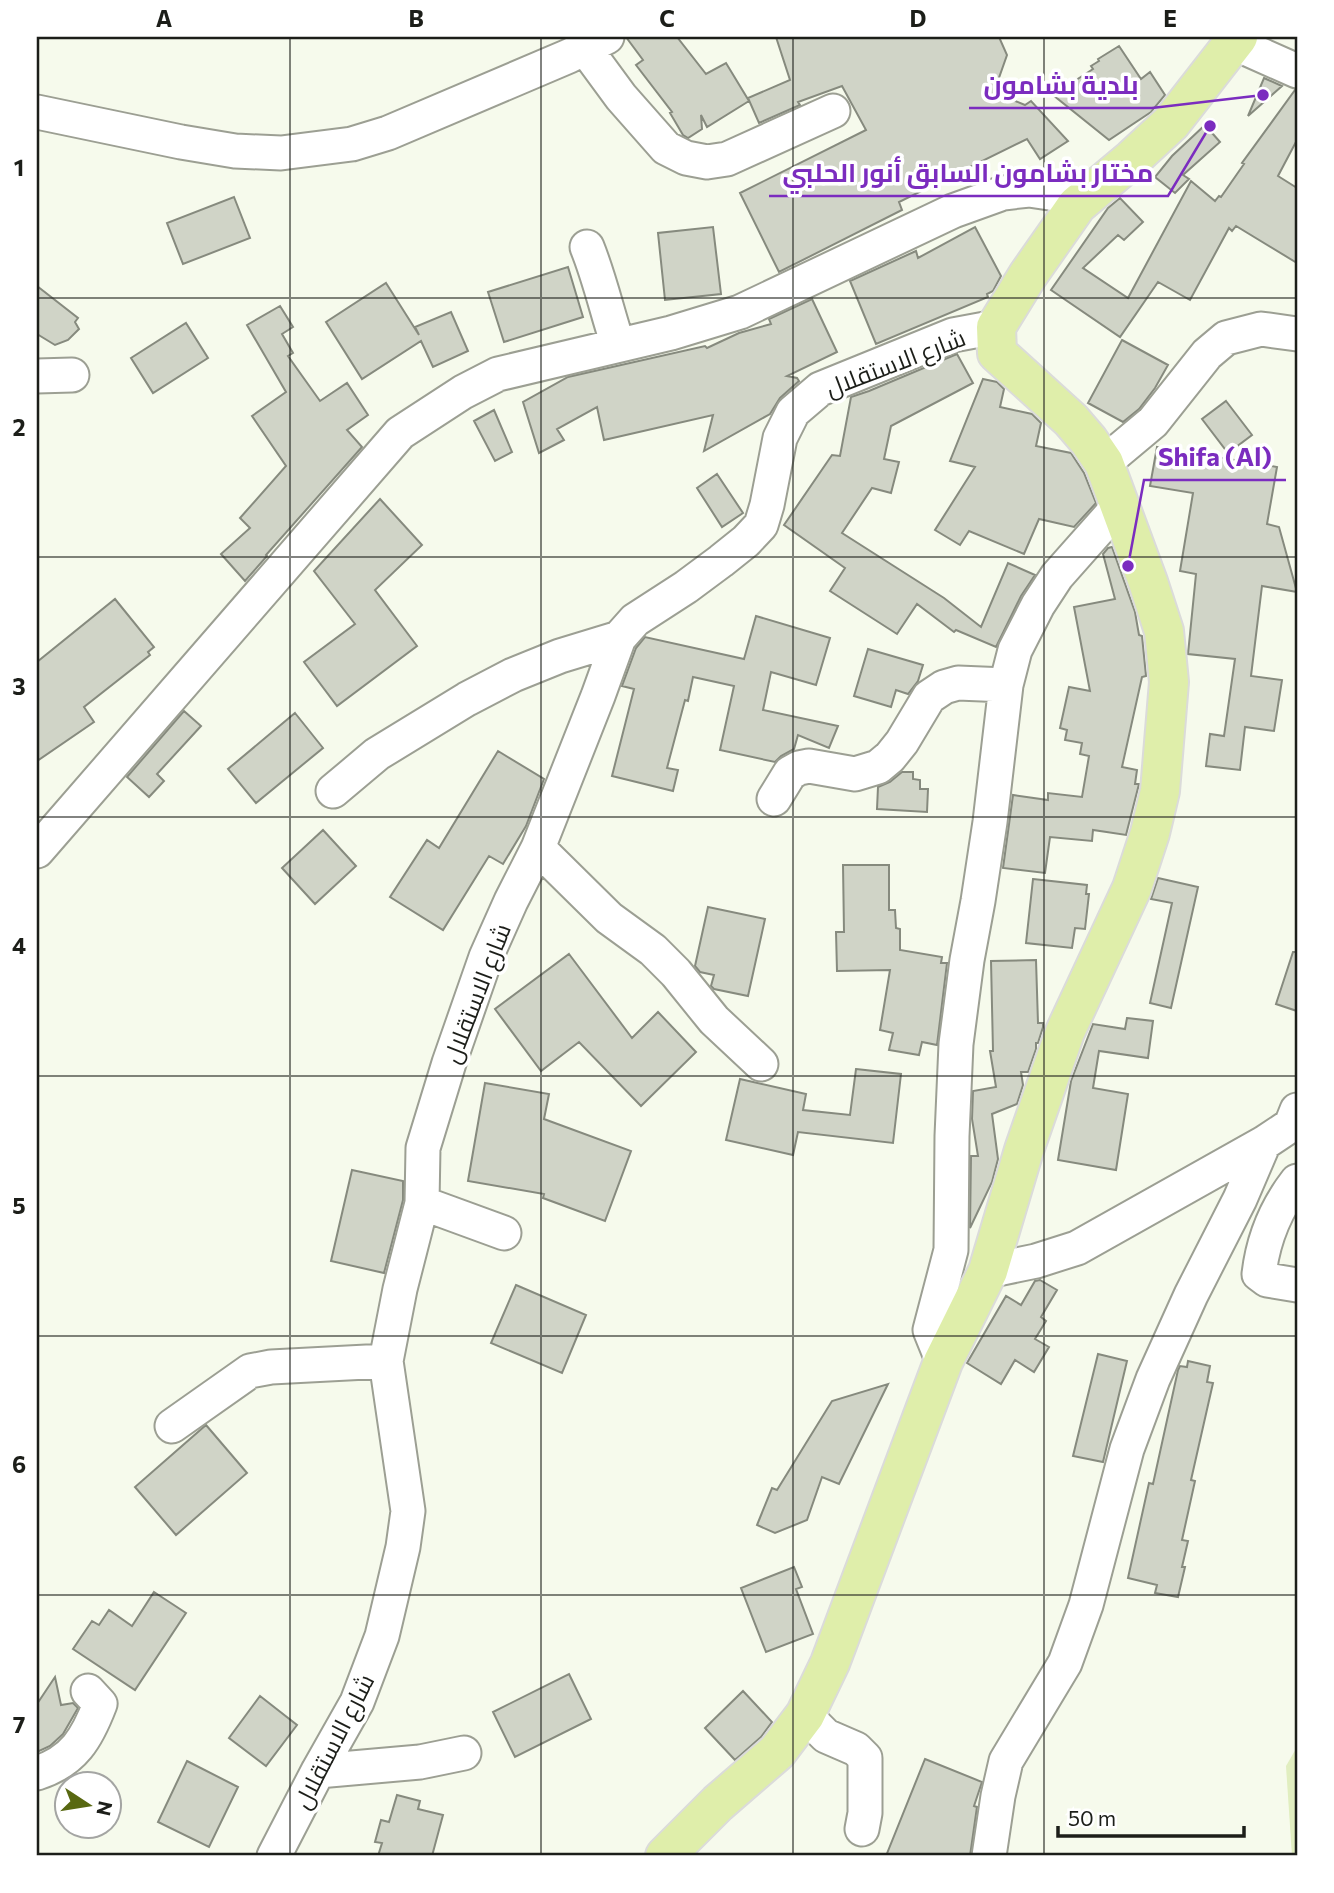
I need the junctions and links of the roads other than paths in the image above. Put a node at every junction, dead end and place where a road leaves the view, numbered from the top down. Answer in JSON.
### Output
{"nodes":[{"id":1,"x":1236,"y":40,"type":"edge"},
{"id":2,"x":596,"y":42,"type":"edge"},
{"id":3,"x":1297,"y":71,"type":"edge"},
{"id":4,"x":833,"y":111,"type":"dead end"},
{"id":5,"x":37,"y":112,"type":"edge"},
{"id":6,"x":1077,"y":205,"type":"junction"},
{"id":7,"x":587,"y":247,"type":"dead end"},
{"id":8,"x":996,"y":327,"type":"junction"},
{"id":9,"x":1297,"y":334,"type":"edge"},
{"id":10,"x":618,"y":345,"type":"junction"},
{"id":11,"x":72,"y":375,"type":"dead end"},
{"id":12,"x":37,"y":376,"type":"edge"},
{"id":13,"x":1104,"y":463,"type":"junction"},
{"id":14,"x":1119,"y":506,"type":"junction"},
{"id":15,"x":619,"y":638,"type":"junction"},
{"id":16,"x":1006,"y":685,"type":"junction"},
{"id":17,"x":333,"y":791,"type":"dead end"},
{"id":18,"x":774,"y":799,"type":"dead end"},
{"id":19,"x":538,"y":848,"type":"junction"},
{"id":20,"x":37,"y":851,"type":"edge"},
{"id":21,"x":761,"y":1064,"type":"dead end"},
{"id":22,"x":1297,"y":1111,"type":"edge"},
{"id":23,"x":1264,"y":1143,"type":"junction"},
{"id":24,"x":1297,"y":1181,"type":"edge"},
{"id":25,"x":422,"y":1203,"type":"junction"},
{"id":26,"x":505,"y":1233,"type":"dead end"},
{"id":27,"x":988,"y":1272,"type":"junction"},
{"id":28,"x":1297,"y":1285,"type":"edge"},
{"id":29,"x":386,"y":1361,"type":"junction"},
{"id":30,"x":943,"y":1362,"type":"junction"},
{"id":31,"x":172,"y":1426,"type":"dead end"},
{"id":32,"x":88,"y":1692,"type":"dead end"},
{"id":33,"x":805,"y":1715,"type":"junction"},
{"id":34,"x":464,"y":1753,"type":"dead end"},
{"id":35,"x":318,"y":1771,"type":"junction"},
{"id":36,"x":37,"y":1773,"type":"edge"},
{"id":37,"x":862,"y":1829,"type":"dead end"},
{"id":38,"x":274,"y":1856,"type":"edge"},
{"id":39,"x":664,"y":1856,"type":"edge"},
{"id":40,"x":989,"y":1856,"type":"edge"}],
"edges":[{"from":1,"to":3,"type":"street"},
{"from":1,"to":6,"type":"main road"},
{"from":2,"to":4,"type":"street"},
{"from":2,"to":5,"type":"street"},
{"from":6,"to":8,"type":"main road"},
{"from":6,"to":10,"type":"street"},
{"from":7,"to":10,"type":"street"},
{"from":8,"to":13,"type":"main road"},
{"from":8,"to":15,"type":"street","name":"شارع الاستقلال"},
{"from":9,"to":13,"type":"street"},
{"from":10,"to":20,"type":"street"},
{"from":11,"to":12,"type":"street"},
{"from":13,"to":14,"type":"main road"},
{"from":14,"to":16,"type":"street"},
{"from":14,"to":27,"type":"main road"},
{"from":15,"to":17,"type":"street"},
{"from":15,"to":19,"type":"street","name":"شارع الاستقلال"},
{"from":16,"to":18,"type":"street"},
{"from":16,"to":30,"type":"street"},
{"from":19,"to":21,"type":"street"},
{"from":19,"to":25,"type":"street","name":"شارع الاستقلال"},
{"from":22,"to":23,"type":"street"},
{"from":23,"to":27,"type":"street"},
{"from":23,"to":40,"type":"street"},
{"from":24,"to":28,"type":"street"},
{"from":25,"to":26,"type":"street"},
{"from":25,"to":29,"type":"street","name":"شارع الاستقلال"},
{"from":27,"to":30,"type":"main road"},
{"from":29,"to":31,"type":"street"},
{"from":29,"to":35,"type":"street","name":"شارع الاستقلال"},
{"from":30,"to":33,"type":"main road"},
{"from":32,"to":36,"type":"street"},
{"from":33,"to":37,"type":"street"},
{"from":33,"to":39,"type":"main road"},
{"from":34,"to":35,"type":"street"},
{"from":35,"to":38,"type":"street","name":"شارع الاستقلال"}]}
